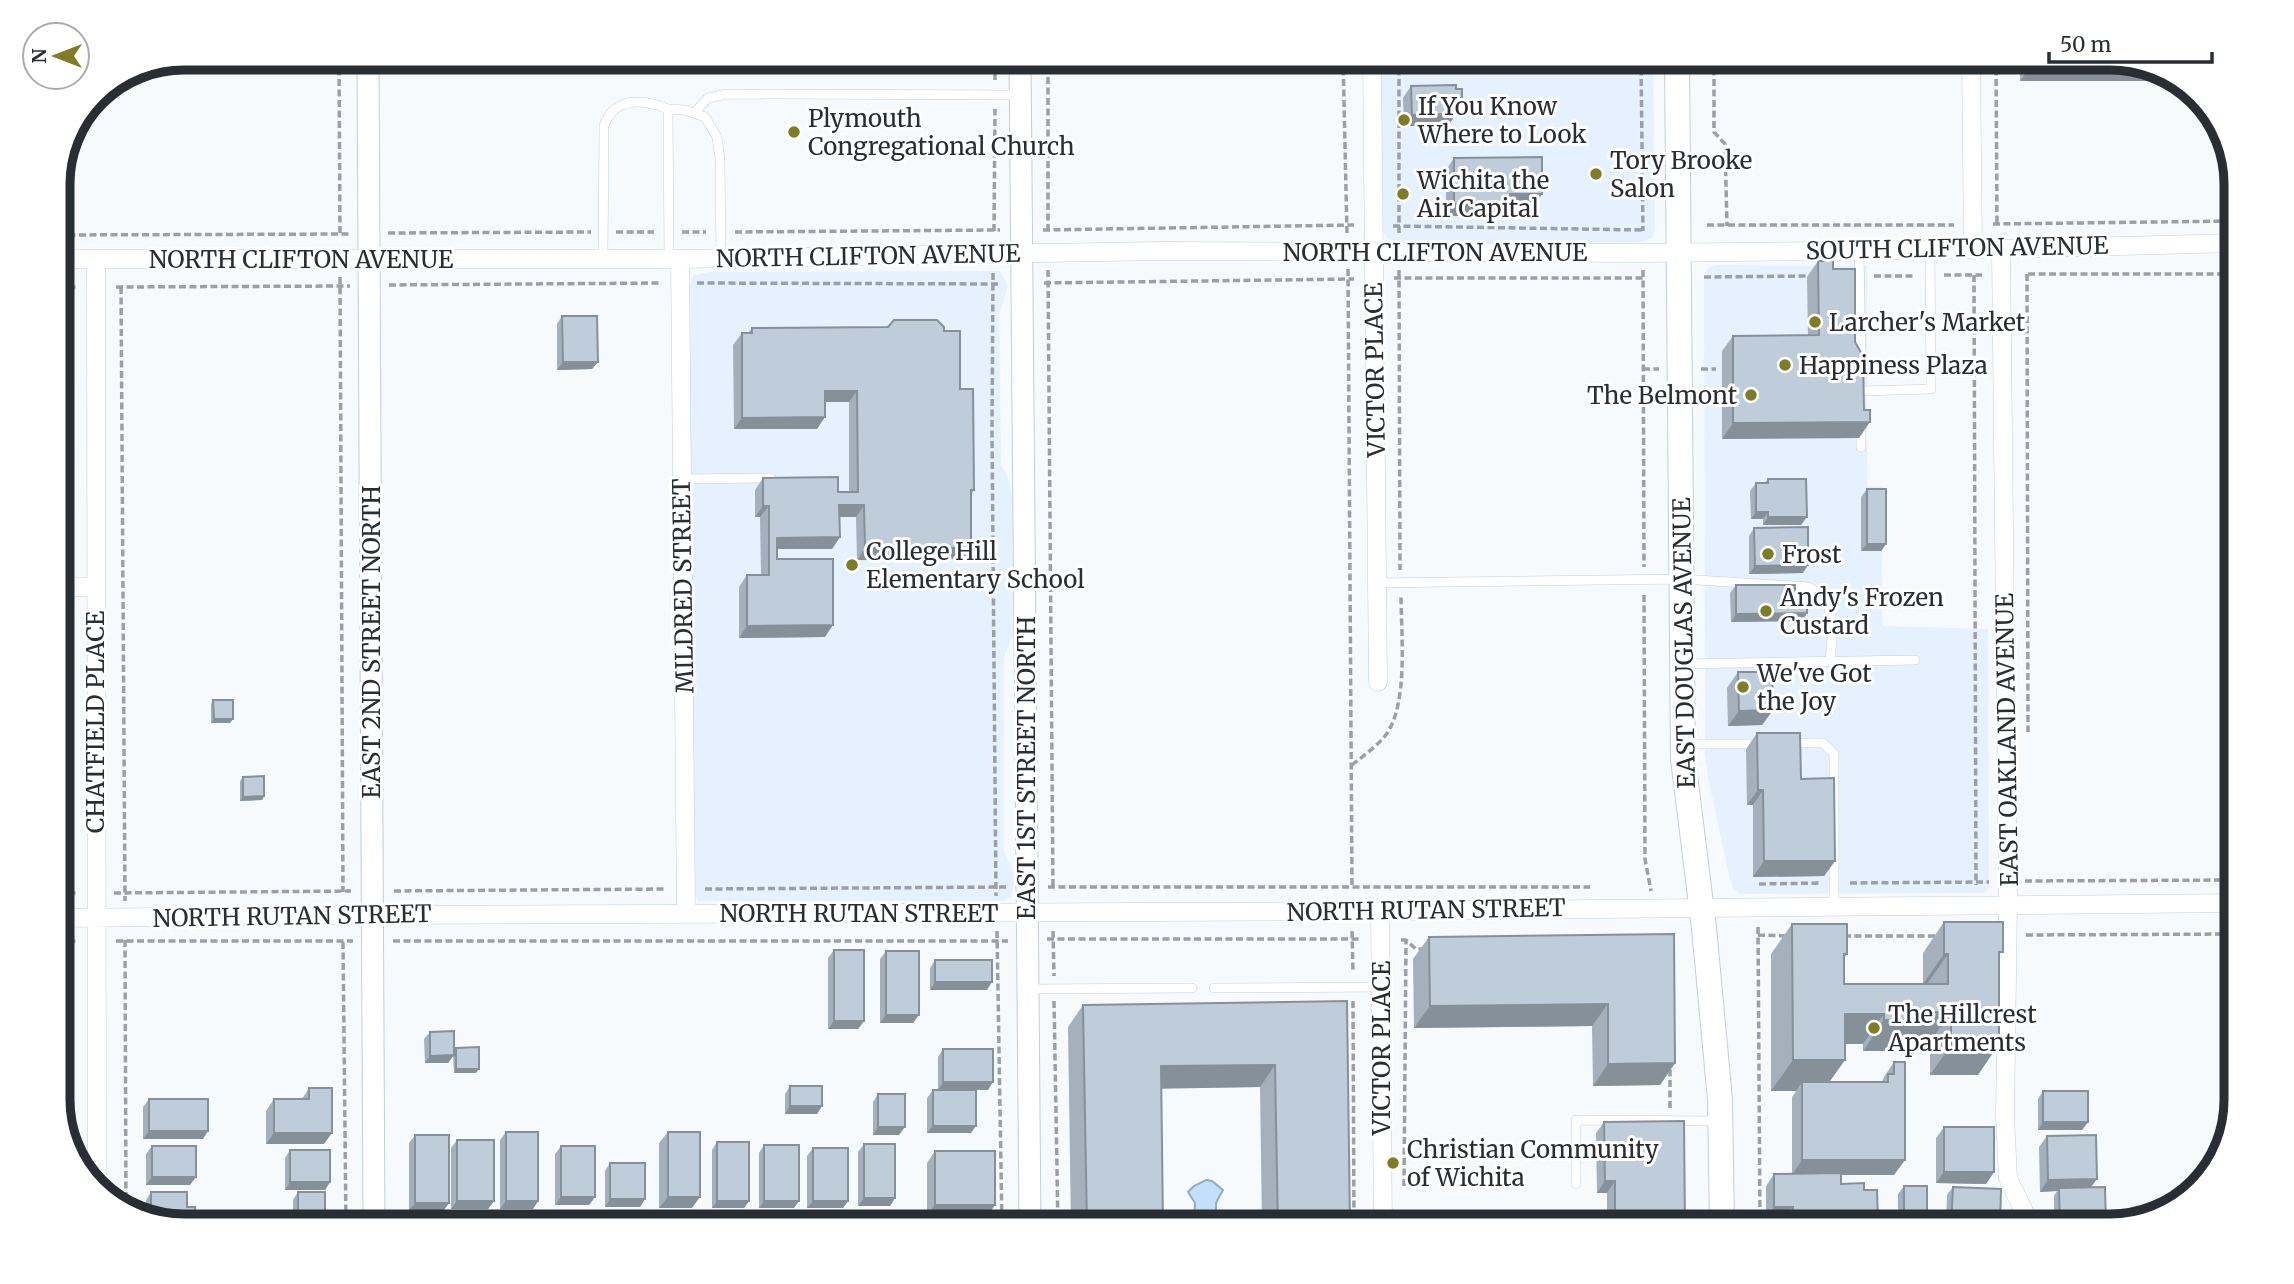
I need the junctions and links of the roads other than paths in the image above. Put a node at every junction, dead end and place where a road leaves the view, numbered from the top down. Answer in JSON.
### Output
{"nodes":[{"id":1,"x":368,"y":70,"type":"edge"},
{"id":2,"x":1020,"y":70,"type":"edge"},
{"id":3,"x":1372,"y":70,"type":"edge"},
{"id":4,"x":1677,"y":70,"type":"edge"},
{"id":5,"x":1971,"y":70,"type":"edge"},
{"id":6,"x":1020,"y":95,"type":"junction"},
{"id":7,"x":668,"y":109,"type":"junction"},
{"id":8,"x":695,"y":112,"type":"junction"},
{"id":9,"x":2224,"y":243,"type":"edge"},
{"id":10,"x":2001,"y":249,"type":"junction"},
{"id":11,"x":1859,"y":250,"type":"junction"},
{"id":12,"x":1930,"y":250,"type":"junction"},
{"id":13,"x":1972,"y":250,"type":"junction"},
{"id":14,"x":1373,"y":251,"type":"junction"},
{"id":15,"x":1678,"y":252,"type":"junction"},
{"id":16,"x":1022,"y":253,"type":"junction"},
{"id":17,"x":721,"y":257,"type":"junction"},
{"id":18,"x":70,"y":259,"type":"edge"},
{"id":19,"x":96,"y":259,"type":"junction"},
{"id":20,"x":370,"y":259,"type":"junction"},
{"id":21,"x":603,"y":259,"type":"junction"},
{"id":22,"x":675,"y":259,"type":"junction"},
{"id":23,"x":1861,"y":391,"type":"junction"},
{"id":24,"x":1861,"y":402,"type":"edge"},
{"id":25,"x":1861,"y":413,"type":"edge"},
{"id":26,"x":1861,"y":447,"type":"dead end"},
{"id":27,"x":778,"y":478,"type":"edge"},
{"id":28,"x":682,"y":479,"type":"junction"},
{"id":29,"x":1681,"y":579,"type":"junction"},
{"id":30,"x":1377,"y":583,"type":"junction"},
{"id":31,"x":70,"y":587,"type":"edge"},
{"id":32,"x":95,"y":587,"type":"junction"},
{"id":33,"x":1915,"y":660,"type":"dead end"},
{"id":34,"x":1830,"y":662,"type":"junction"},
{"id":35,"x":1682,"y":664,"type":"junction"},
{"id":36,"x":1378,"y":682,"type":"dead end"},
{"id":37,"x":1683,"y":744,"type":"junction"},
{"id":38,"x":1771,"y":744,"type":"edge"},
{"id":39,"x":1784,"y":744,"type":"edge"},
{"id":40,"x":2224,"y":903,"type":"edge"},
{"id":41,"x":2008,"y":904,"type":"junction"},
{"id":42,"x":1834,"y":906,"type":"junction"},
{"id":43,"x":1702,"y":907,"type":"junction"},
{"id":44,"x":1380,"y":911,"type":"junction"},
{"id":45,"x":1027,"y":913,"type":"junction"},
{"id":46,"x":686,"y":914,"type":"junction"},
{"id":47,"x":372,"y":915,"type":"junction"},
{"id":48,"x":70,"y":918,"type":"edge"},
{"id":49,"x":95,"y":918,"type":"junction"},
{"id":50,"x":1381,"y":987,"type":"junction"},
{"id":51,"x":1192,"y":988,"type":"dead end"},
{"id":52,"x":1214,"y":988,"type":"dead end"},
{"id":53,"x":1028,"y":989,"type":"junction"},
{"id":54,"x":1720,"y":1121,"type":"junction"},
{"id":55,"x":97,"y":1172,"type":"edge"},
{"id":56,"x":1576,"y":1184,"type":"dead end"},
{"id":57,"x":374,"y":1214,"type":"edge"},
{"id":58,"x":1030,"y":1214,"type":"edge"},
{"id":59,"x":1383,"y":1214,"type":"edge"},
{"id":60,"x":1722,"y":1214,"type":"edge"},
{"id":61,"x":2025,"y":1214,"type":"edge"}],
"edges":[{"from":1,"to":20,"type":"street","name":"EAST 2ND STREET NORTH"},
{"from":2,"to":6,"type":"street","name":"EAST 1ST STREET NORTH"},
{"from":3,"to":14,"type":"street","name":"VICTOR PLACE"},
{"from":4,"to":15,"type":"main road","name":"EAST DOUGLAS AVENUE"},
{"from":5,"to":13,"type":"street"},
{"from":6,"to":8,"type":"lane"},
{"from":6,"to":16,"type":"street","name":"EAST 1ST STREET NORTH"},
{"from":7,"to":8,"type":"lane"},
{"from":7,"to":21,"type":"lane"},
{"from":7,"to":22,"type":"lane"},
{"from":8,"to":17,"type":"lane"},
{"from":9,"to":10,"type":"street","name":"SOUTH CLIFTON AVENUE"},
{"from":10,"to":13,"type":"street","name":"SOUTH CLIFTON AVENUE"},
{"from":10,"to":41,"type":"street","name":"EAST OAKLAND AVENUE"},
{"from":11,"to":12,"type":"street","name":"SOUTH CLIFTON AVENUE"},
{"from":11,"to":15,"type":"street","name":"SOUTH CLIFTON AVENUE"},
{"from":11,"to":23,"type":"lane"},
{"from":12,"to":13,"type":"street","name":"SOUTH CLIFTON AVENUE"},
{"from":12,"to":23,"type":"lane"},
{"from":14,"to":15,"type":"street","name":"NORTH CLIFTON AVENUE"},
{"from":14,"to":16,"type":"street","name":"NORTH CLIFTON AVENUE"},
{"from":14,"to":30,"type":"street","name":"VICTOR PLACE"},
{"from":15,"to":29,"type":"main road","name":"EAST DOUGLAS AVENUE"},
{"from":16,"to":17,"type":"street","name":"NORTH CLIFTON AVENUE"},
{"from":16,"to":45,"type":"street","name":"EAST 1ST STREET NORTH"},
{"from":17,"to":22,"type":"street","name":"NORTH CLIFTON AVENUE"},
{"from":18,"to":19,"type":"street","name":"NORTH CLIFTON AVENUE"},
{"from":19,"to":20,"type":"street","name":"NORTH CLIFTON AVENUE"},
{"from":19,"to":32,"type":"street","name":"CHATFIELD PLACE"},
{"from":20,"to":21,"type":"street","name":"NORTH CLIFTON AVENUE"},
{"from":20,"to":47,"type":"street","name":"EAST 2ND STREET NORTH"},
{"from":21,"to":22,"type":"street","name":"NORTH CLIFTON AVENUE"},
{"from":22,"to":28,"type":"street","name":"MILDRED STREET"},
{"from":23,"to":24,"type":"lane"},
{"from":25,"to":26,"type":"lane"},
{"from":27,"to":28,"type":"lane"},
{"from":28,"to":46,"type":"street","name":"MILDRED STREET"},
{"from":29,"to":30,"type":"lane"},
{"from":29,"to":34,"type":"lane"},
{"from":29,"to":35,"type":"main road","name":"EAST DOUGLAS AVENUE"},
{"from":30,"to":36,"type":"street","name":"VICTOR PLACE"},
{"from":31,"to":32,"type":"street"},
{"from":32,"to":49,"type":"street","name":"CHATFIELD PLACE"},
{"from":33,"to":34,"type":"lane"},
{"from":34,"to":35,"type":"lane"},
{"from":35,"to":37,"type":"main road","name":"EAST DOUGLAS AVENUE"},
{"from":37,"to":38,"type":"lane"},
{"from":37,"to":43,"type":"main road","name":"EAST DOUGLAS AVENUE"},
{"from":39,"to":42,"type":"lane"},
{"from":40,"to":41,"type":"street","name":"NORTH RUTAN STREET"},
{"from":41,"to":42,"type":"street","name":"NORTH RUTAN STREET"},
{"from":41,"to":61,"type":"street","name":"EAST OAKLAND AVENUE"},
{"from":42,"to":43,"type":"street","name":"NORTH RUTAN STREET"},
{"from":43,"to":44,"type":"street","name":"NORTH RUTAN STREET"},
{"from":43,"to":54,"type":"main road","name":"EAST DOUGLAS AVENUE"},
{"from":44,"to":45,"type":"street","name":"NORTH RUTAN STREET"},
{"from":44,"to":50,"type":"street","name":"VICTOR PLACE"},
{"from":45,"to":46,"type":"street","name":"NORTH RUTAN STREET"},
{"from":45,"to":53,"type":"street","name":"EAST 1ST STREET NORTH"},
{"from":46,"to":47,"type":"street","name":"NORTH RUTAN STREET"},
{"from":47,"to":49,"type":"street","name":"NORTH RUTAN STREET"},
{"from":47,"to":57,"type":"street","name":"EAST 2ND STREET NORTH"},
{"from":48,"to":49,"type":"street","name":"NORTH RUTAN STREET"},
{"from":49,"to":55,"type":"street","name":"CHATFIELD PLACE"},
{"from":50,"to":52,"type":"lane"},
{"from":50,"to":59,"type":"street","name":"VICTOR PLACE"},
{"from":51,"to":53,"type":"lane"},
{"from":53,"to":58,"type":"street","name":"EAST 1ST STREET NORTH"},
{"from":54,"to":56,"type":"lane"},
{"from":54,"to":60,"type":"main road","name":"EAST DOUGLAS AVENUE"}]}
